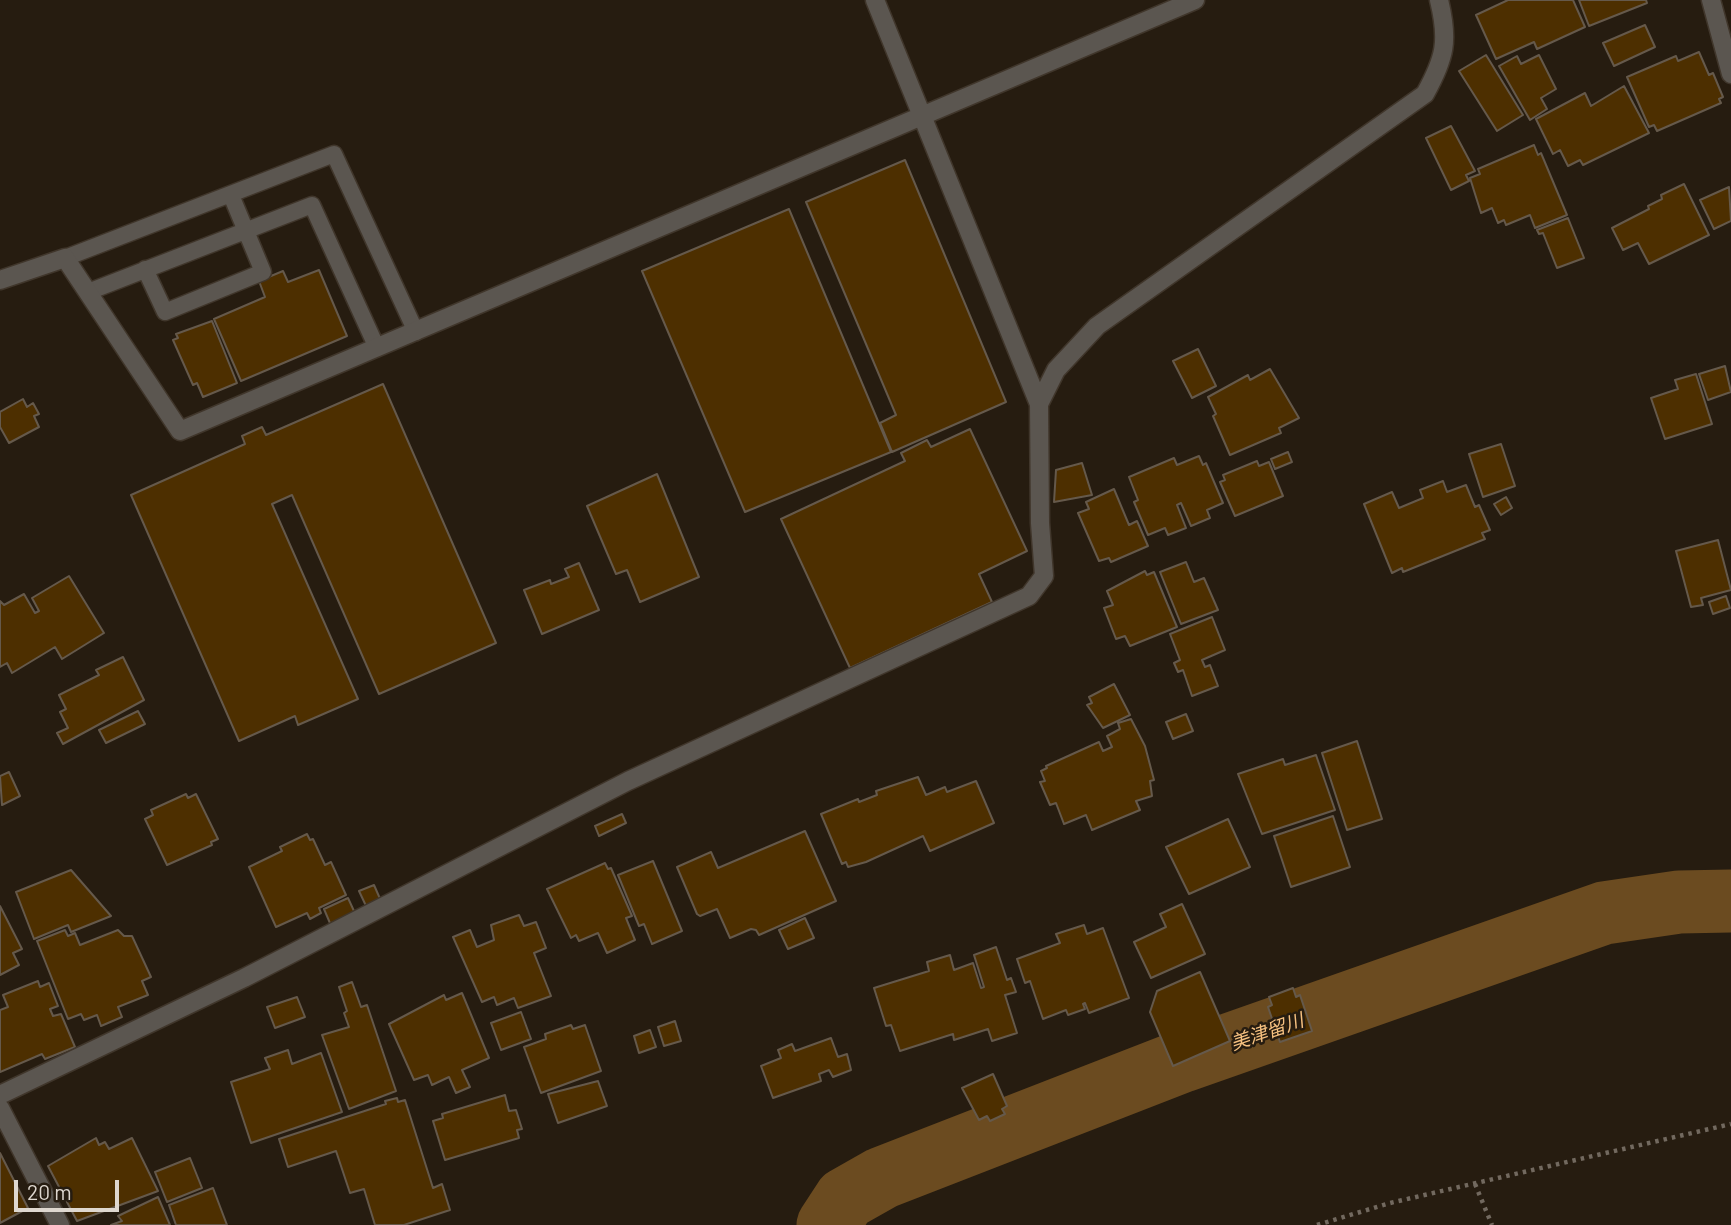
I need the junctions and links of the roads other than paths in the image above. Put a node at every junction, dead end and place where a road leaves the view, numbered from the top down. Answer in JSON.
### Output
{"nodes":[{"id":1,"x":875,"y":0,"type":"edge"},
{"id":2,"x":1195,"y":0,"type":"edge"},
{"id":3,"x":1439,"y":0,"type":"edge"},
{"id":4,"x":1711,"y":0,"type":"edge"},
{"id":5,"x":1731,"y":74,"type":"edge"},
{"id":6,"x":922,"y":116,"type":"junction"},
{"id":7,"x":231,"y":195,"type":"junction"},
{"id":8,"x":246,"y":230,"type":"junction"},
{"id":9,"x":65,"y":258,"type":"junction"},
{"id":10,"x":145,"y":269,"type":"junction"},
{"id":11,"x":0,"y":280,"type":"edge"},
{"id":12,"x":88,"y":292,"type":"junction"},
{"id":13,"x":416,"y":332,"type":"junction"},
{"id":14,"x":377,"y":348,"type":"junction"},
{"id":15,"x":1039,"y":404,"type":"junction"},
{"id":16,"x":0,"y":1096,"type":"edge"},
{"id":17,"x":0,"y":1108,"type":"edge"},
{"id":18,"x":60,"y":1225,"type":"edge"}],
"edges":[{"from":1,"to":6,"type":"street"},
{"from":2,"to":6,"type":"street"},
{"from":3,"to":15,"type":"street"},
{"from":4,"to":5,"type":"street"},
{"from":6,"to":13,"type":"street"},
{"from":6,"to":15,"type":"street"},
{"from":7,"to":8,"type":"lane"},
{"from":7,"to":9,"type":"lane"},
{"from":7,"to":13,"type":"lane"},
{"from":8,"to":10,"type":"lane"},
{"from":8,"to":10,"type":"lane"},
{"from":8,"to":14,"type":"lane"},
{"from":9,"to":11,"type":"street"},
{"from":9,"to":12,"type":"street"},
{"from":10,"to":12,"type":"lane"},
{"from":12,"to":14,"type":"street"},
{"from":13,"to":14,"type":"street"},
{"from":15,"to":16,"type":"street"},
{"from":17,"to":18,"type":"street"}]}
